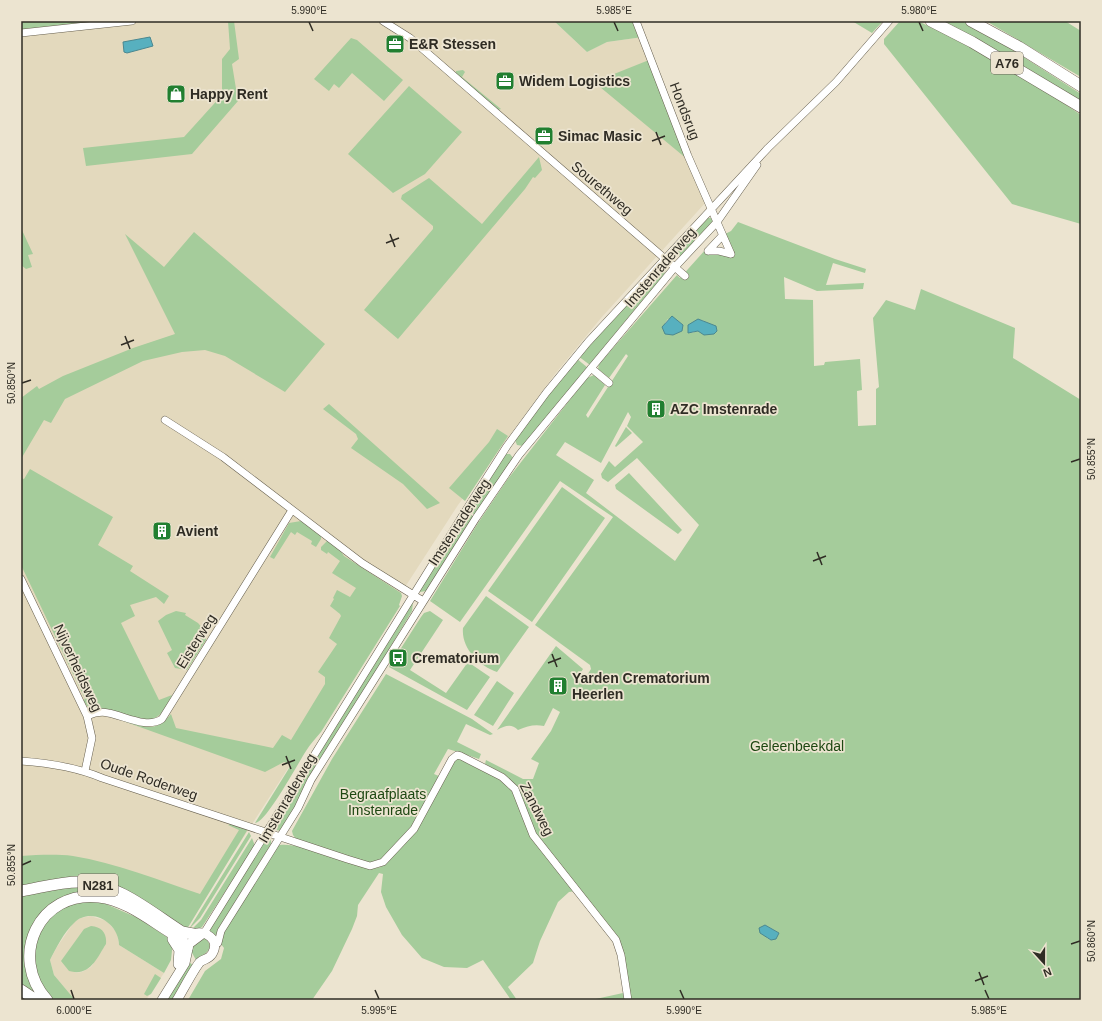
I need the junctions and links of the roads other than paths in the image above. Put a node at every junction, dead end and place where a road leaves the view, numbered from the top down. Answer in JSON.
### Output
{"nodes":[{"id":1,"x":132,"y":21,"type":"edge"},
{"id":2,"x":383,"y":21,"type":"edge"},
{"id":3,"x":636,"y":21,"type":"edge"},
{"id":4,"x":889,"y":21,"type":"edge"},
{"id":5,"x":931,"y":21,"type":"edge"},
{"id":6,"x":971,"y":21,"type":"edge"},
{"id":7,"x":21,"y":33,"type":"edge"},
{"id":8,"x":1081,"y":86,"type":"edge"},
{"id":9,"x":1081,"y":107,"type":"edge"},
{"id":10,"x":768,"y":148,"type":"junction"},
{"id":11,"x":711,"y":209,"type":"junction"},
{"id":12,"x":717,"y":222,"type":"junction"},
{"id":13,"x":722,"y":236,"type":"dead end"},
{"id":14,"x":664,"y":258,"type":"junction"},
{"id":15,"x":675,"y":267,"type":"junction"},
{"id":16,"x":685,"y":276,"type":"dead end"},
{"id":17,"x":591,"y":368,"type":"junction"},
{"id":18,"x":609,"y":384,"type":"dead end"},
{"id":19,"x":165,"y":420,"type":"dead end"},
{"id":20,"x":292,"y":510,"type":"junction"},
{"id":21,"x":21,"y":579,"type":"edge"},
{"id":22,"x":414,"y":594,"type":"junction"},
{"id":23,"x":423,"y":601,"type":"junction"},
{"id":24,"x":87,"y":716,"type":"junction"},
{"id":25,"x":21,"y":761,"type":"edge"},
{"id":26,"x":85,"y":771,"type":"junction"},
{"id":27,"x":266,"y":831,"type":"junction"},
{"id":28,"x":280,"y":836,"type":"junction"},
{"id":29,"x":21,"y":892,"type":"edge"},
{"id":30,"x":164,"y":929,"type":"junction"},
{"id":31,"x":199,"y":933,"type":"junction"},
{"id":32,"x":218,"y":943,"type":"joint"},
{"id":33,"x":187,"y":951,"type":"junction"},
{"id":34,"x":179,"y":964,"type":"joint"},
{"id":35,"x":201,"y":965,"type":"junction"},
{"id":36,"x":21,"y":990,"type":"edge"},
{"id":37,"x":36,"y":1000,"type":"edge"},
{"id":38,"x":47,"y":1000,"type":"edge"},
{"id":39,"x":157,"y":1000,"type":"edge"},
{"id":40,"x":162,"y":1000,"type":"edge"},
{"id":41,"x":177,"y":1000,"type":"edge"},
{"id":42,"x":628,"y":1000,"type":"edge"}],
"edges":[{"from":1,"to":7,"type":"street"},
{"from":2,"to":14,"type":"street","name":"Sourethweg"},
{"from":3,"to":11,"type":"street","name":"Hondsrug"},
{"from":4,"to":10,"type":"street","name":"Imstenraderweg"},
{"from":5,"to":9,"type":"highway","number":"A76"},
{"from":6,"to":8,"type":"highway","number":"A76"},
{"from":10,"to":11,"type":"street","name":"Imstenraderweg"},
{"from":10,"to":12,"type":"street","name":"Imstenraderweg"},
{"from":11,"to":12,"type":"street","name":"Hondsrug"},
{"from":11,"to":14,"type":"street","name":"Imstenraderweg"},
{"from":12,"to":13,"type":"street","name":"Hondsrug"},
{"from":12,"to":15,"type":"street","name":"Imstenraderweg"},
{"from":14,"to":15,"type":"street","name":"Sourethweg"},
{"from":14,"to":22,"type":"street","name":"Imstenraderweg"},
{"from":15,"to":16,"type":"street","name":"Sourethweg"},
{"from":15,"to":17,"type":"street","name":"Imstenraderweg"},
{"from":17,"to":18,"type":"street"},
{"from":17,"to":23,"type":"street","name":"Imstenraderweg"},
{"from":19,"to":20,"type":"street"},
{"from":20,"to":22,"type":"street"},
{"from":20,"to":24,"type":"street","name":"Eisterweg"},
{"from":21,"to":24,"type":"street","name":"Nijverheidsweg"},
{"from":22,"to":23,"type":"street"},
{"from":22,"to":27,"type":"street","name":"Imstenraderweg"},
{"from":23,"to":28,"type":"street","name":"Imstenraderweg"},
{"from":24,"to":26,"type":"street","name":"Nijverheidsweg"},
{"from":25,"to":26,"type":"street","name":"Oude Roderweg"},
{"from":26,"to":27,"type":"street","name":"Oude Roderweg"},
{"from":27,"to":28,"type":"street","name":"Oude Roderweg"},
{"from":27,"to":31,"type":"street","name":"Imstenraderweg"},
{"from":28,"to":32,"type":"street","name":"Imstenraderweg"},
{"from":28,"to":42,"type":"street","name":"Zandweg"},
{"from":29,"to":31,"type":"highway","number":"N281"},
{"from":30,"to":33,"type":"highway","number":"N281"},
{"from":30,"to":34,"type":"highway","number":"N281"},
{"from":30,"to":38,"type":"highway","number":"N281"},
{"from":31,"to":33,"type":"main road"},
{"from":31,"to":35,"type":"main road"},
{"from":32,"to":35,"type":"main road"},
{"from":33,"to":35,"type":"main road"},
{"from":33,"to":40,"type":"main road"},
{"from":34,"to":39,"type":"main road"},
{"from":35,"to":41,"type":"main road"},
{"from":36,"to":37,"type":"highway"}]}
